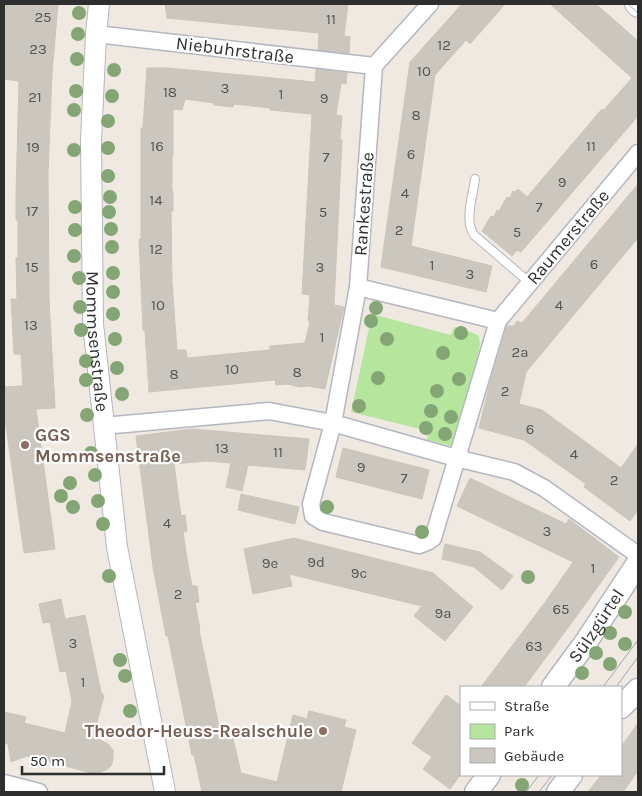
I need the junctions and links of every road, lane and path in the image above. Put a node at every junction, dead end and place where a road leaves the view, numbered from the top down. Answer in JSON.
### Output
{"nodes":[{"id":1,"x":99,"y":4,"type":"edge"},
{"id":2,"x":430,"y":4,"type":"edge"},
{"id":3,"x":635,"y":4,"type":"edge"},
{"id":4,"x":638,"y":7,"type":"edge"},
{"id":5,"x":96,"y":34,"type":"junction"},
{"id":6,"x":374,"y":66,"type":"junction"},
{"id":7,"x":638,"y":153,"type":"edge"},
{"id":8,"x":475,"y":179,"type":"dead end"},
{"id":9,"x":530,"y":283,"type":"junction"},
{"id":10,"x":358,"y":287,"type":"junction"},
{"id":11,"x":498,"y":321,"type":"junction"},
{"id":12,"x":333,"y":423,"type":"junction"},
{"id":13,"x":103,"y":426,"type":"junction"},
{"id":14,"x":456,"y":458,"type":"junction"},
{"id":15,"x":638,"y":555,"type":"edge"},
{"id":16,"x":638,"y":563,"type":"edge"},
{"id":17,"x":554,"y":686,"type":"edge"},
{"id":18,"x":638,"y":690,"type":"edge"},
{"id":19,"x":622,"y":706,"type":"edge"},
{"id":20,"x":488,"y":776,"type":"edge"},
{"id":21,"x":570,"y":776,"type":"edge"},
{"id":22,"x":4,"y":783,"type":"edge"},
{"id":23,"x":39,"y":792,"type":"edge"},
{"id":24,"x":165,"y":792,"type":"edge"},
{"id":25,"x":476,"y":792,"type":"edge"},
{"id":26,"x":558,"y":792,"type":"edge"}],
"edges":[{"from":1,"to":5,"type":"street","name":"Mommsenstraße"},
{"from":2,"to":6,"type":"street"},
{"from":3,"to":4,"type":"street"},
{"from":5,"to":6,"type":"street","name":"Niebuhrstraße"},
{"from":5,"to":13,"type":"street","name":"Mommsenstraße"},
{"from":6,"to":10,"type":"street","name":"Rankestraße"},
{"from":7,"to":9,"type":"street","name":"Raumerstraße"},
{"from":8,"to":9,"type":"lane"},
{"from":9,"to":11,"type":"street","name":"Raumerstraße"},
{"from":10,"to":11,"type":"street"},
{"from":10,"to":12,"type":"street","name":"Rankestraße"},
{"from":11,"to":14,"type":"street","name":"Raumerstraße"},
{"from":12,"to":13,"type":"street"},
{"from":12,"to":14,"type":"street"},
{"from":12,"to":14,"type":"street","name":"Rankestraße"},
{"from":13,"to":24,"type":"street","name":"Mommsenstraße"},
{"from":14,"to":15,"type":"street"},
{"from":16,"to":17,"type":"main road","name":"Sülzgürtel"},
{"from":18,"to":19,"type":"main road"},
{"from":20,"to":25,"type":"main road"},
{"from":21,"to":26,"type":"main road"},
{"from":22,"to":23,"type":"street"}]}
